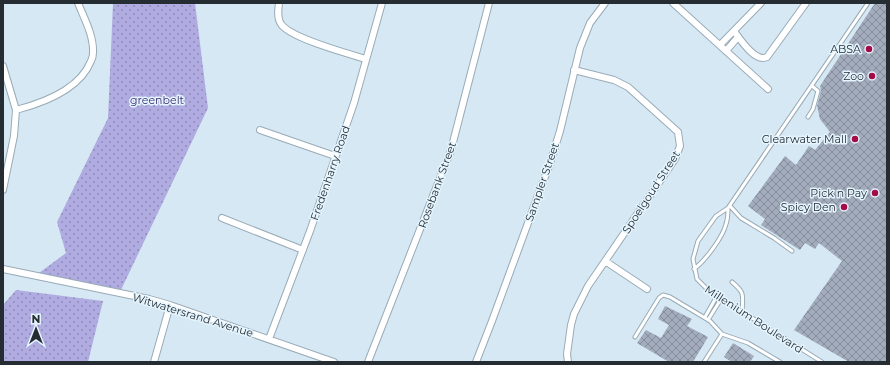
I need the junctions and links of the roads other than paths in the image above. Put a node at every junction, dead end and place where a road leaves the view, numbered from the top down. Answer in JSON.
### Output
{"nodes":[{"id":1,"x":78,"y":3,"type":"edge"},
{"id":2,"x":279,"y":3,"type":"edge"},
{"id":3,"x":382,"y":3,"type":"edge"},
{"id":4,"x":489,"y":3,"type":"edge"},
{"id":5,"x":605,"y":3,"type":"edge"},
{"id":6,"x":673,"y":3,"type":"edge"},
{"id":7,"x":761,"y":3,"type":"edge"},
{"id":8,"x":806,"y":3,"type":"edge"},
{"id":9,"x":868,"y":3,"type":"edge"},
{"id":10,"x":734,"y":30,"type":"junction"},
{"id":11,"x":738,"y":37,"type":"junction"},
{"id":12,"x":720,"y":45,"type":"junction"},
{"id":13,"x":726,"y":51,"type":"junction"},
{"id":14,"x":366,"y":59,"type":"junction"},
{"id":15,"x":3,"y":66,"type":"edge"},
{"id":16,"x":574,"y":70,"type":"junction"},
{"id":17,"x":812,"y":86,"type":"junction"},
{"id":18,"x":768,"y":89,"type":"dead end"},
{"id":19,"x":16,"y":110,"type":"junction"},
{"id":20,"x":808,"y":117,"type":"dead end"},
{"id":21,"x":260,"y":130,"type":"dead end"},
{"id":22,"x":335,"y":156,"type":"junction"},
{"id":23,"x":4,"y":177,"type":"edge"},
{"id":24,"x":3,"y":190,"type":"edge"},
{"id":25,"x":729,"y":207,"type":"junction"},
{"id":26,"x":222,"y":218,"type":"dead end"},
{"id":27,"x":302,"y":250,"type":"junction"},
{"id":28,"x":792,"y":251,"type":"dead end"},
{"id":29,"x":605,"y":261,"type":"junction"},
{"id":30,"x":3,"y":269,"type":"edge"},
{"id":31,"x":694,"y":269,"type":"junction"},
{"id":32,"x":732,"y":282,"type":"dead end"},
{"id":33,"x":647,"y":289,"type":"dead end"},
{"id":34,"x":717,"y":296,"type":"junction"},
{"id":35,"x":721,"y":299,"type":"junction"},
{"id":36,"x":170,"y":305,"type":"junction"},
{"id":37,"x":742,"y":312,"type":"junction"},
{"id":38,"x":705,"y":317,"type":"junction"},
{"id":39,"x":708,"y":320,"type":"junction"},
{"id":40,"x":722,"y":334,"type":"junction"},
{"id":41,"x":635,"y":337,"type":"dead end"},
{"id":42,"x":269,"y":339,"type":"junction"},
{"id":43,"x":154,"y":362,"type":"edge"},
{"id":44,"x":334,"y":362,"type":"edge"},
{"id":45,"x":368,"y":362,"type":"edge"},
{"id":46,"x":476,"y":362,"type":"edge"},
{"id":47,"x":568,"y":362,"type":"edge"},
{"id":48,"x":704,"y":362,"type":"edge"},
{"id":49,"x":780,"y":362,"type":"edge"},
{"id":50,"x":822,"y":362,"type":"edge"}],
"edges":[{"from":1,"to":19,"type":"street"},
{"from":2,"to":14,"type":"street"},
{"from":3,"to":14,"type":"street","name":"Fredenharry Road"},
{"from":4,"to":45,"type":"street","name":"Rosebank Street"},
{"from":5,"to":16,"type":"street","name":"Sampler Street"},
{"from":6,"to":12,"type":"street"},
{"from":7,"to":10,"type":"street"},
{"from":8,"to":11,"type":"street"},
{"from":9,"to":17,"type":"lane"},
{"from":10,"to":11,"type":"street"},
{"from":10,"to":12,"type":"street"},
{"from":11,"to":13,"type":"street"},
{"from":12,"to":13,"type":"street"},
{"from":13,"to":18,"type":"street"},
{"from":14,"to":22,"type":"street","name":"Fredenharry Road"},
{"from":15,"to":19,"type":"street"},
{"from":16,"to":29,"type":"street","name":"Spoelgoud Street"},
{"from":16,"to":46,"type":"street","name":"Sampler Street"},
{"from":17,"to":20,"type":"lane"},
{"from":17,"to":25,"type":"lane"},
{"from":19,"to":23,"type":"street"},
{"from":21,"to":22,"type":"street"},
{"from":22,"to":27,"type":"street","name":"Fredenharry Road"},
{"from":23,"to":24,"type":"street"},
{"from":25,"to":28,"type":"lane"},
{"from":25,"to":31,"type":"lane"},
{"from":25,"to":31,"type":"lane"},
{"from":26,"to":27,"type":"street"},
{"from":27,"to":42,"type":"street","name":"Fredenharry Road"},
{"from":29,"to":33,"type":"street"},
{"from":29,"to":47,"type":"street","name":"Spoelgoud Street"},
{"from":30,"to":36,"type":"street","name":"Witwatersrand Avenue"},
{"from":31,"to":34,"type":"lane","name":"Millenium Boulevard"},
{"from":32,"to":37,"type":"lane"},
{"from":34,"to":35,"type":"lane","name":"Millenium Boulevard"},
{"from":34,"to":38,"type":"lane"},
{"from":35,"to":37,"type":"lane","name":"Millenium Boulevard"},
{"from":35,"to":39,"type":"lane"},
{"from":36,"to":42,"type":"street","name":"Witwatersrand Avenue"},
{"from":36,"to":43,"type":"street"},
{"from":37,"to":50,"type":"lane","name":"Millenium Boulevard"},
{"from":38,"to":39,"type":"lane"},
{"from":38,"to":41,"type":"lane"},
{"from":39,"to":40,"type":"lane"},
{"from":40,"to":48,"type":"lane"},
{"from":40,"to":49,"type":"lane"},
{"from":42,"to":44,"type":"street","name":"Witwatersrand Avenue"}]}
